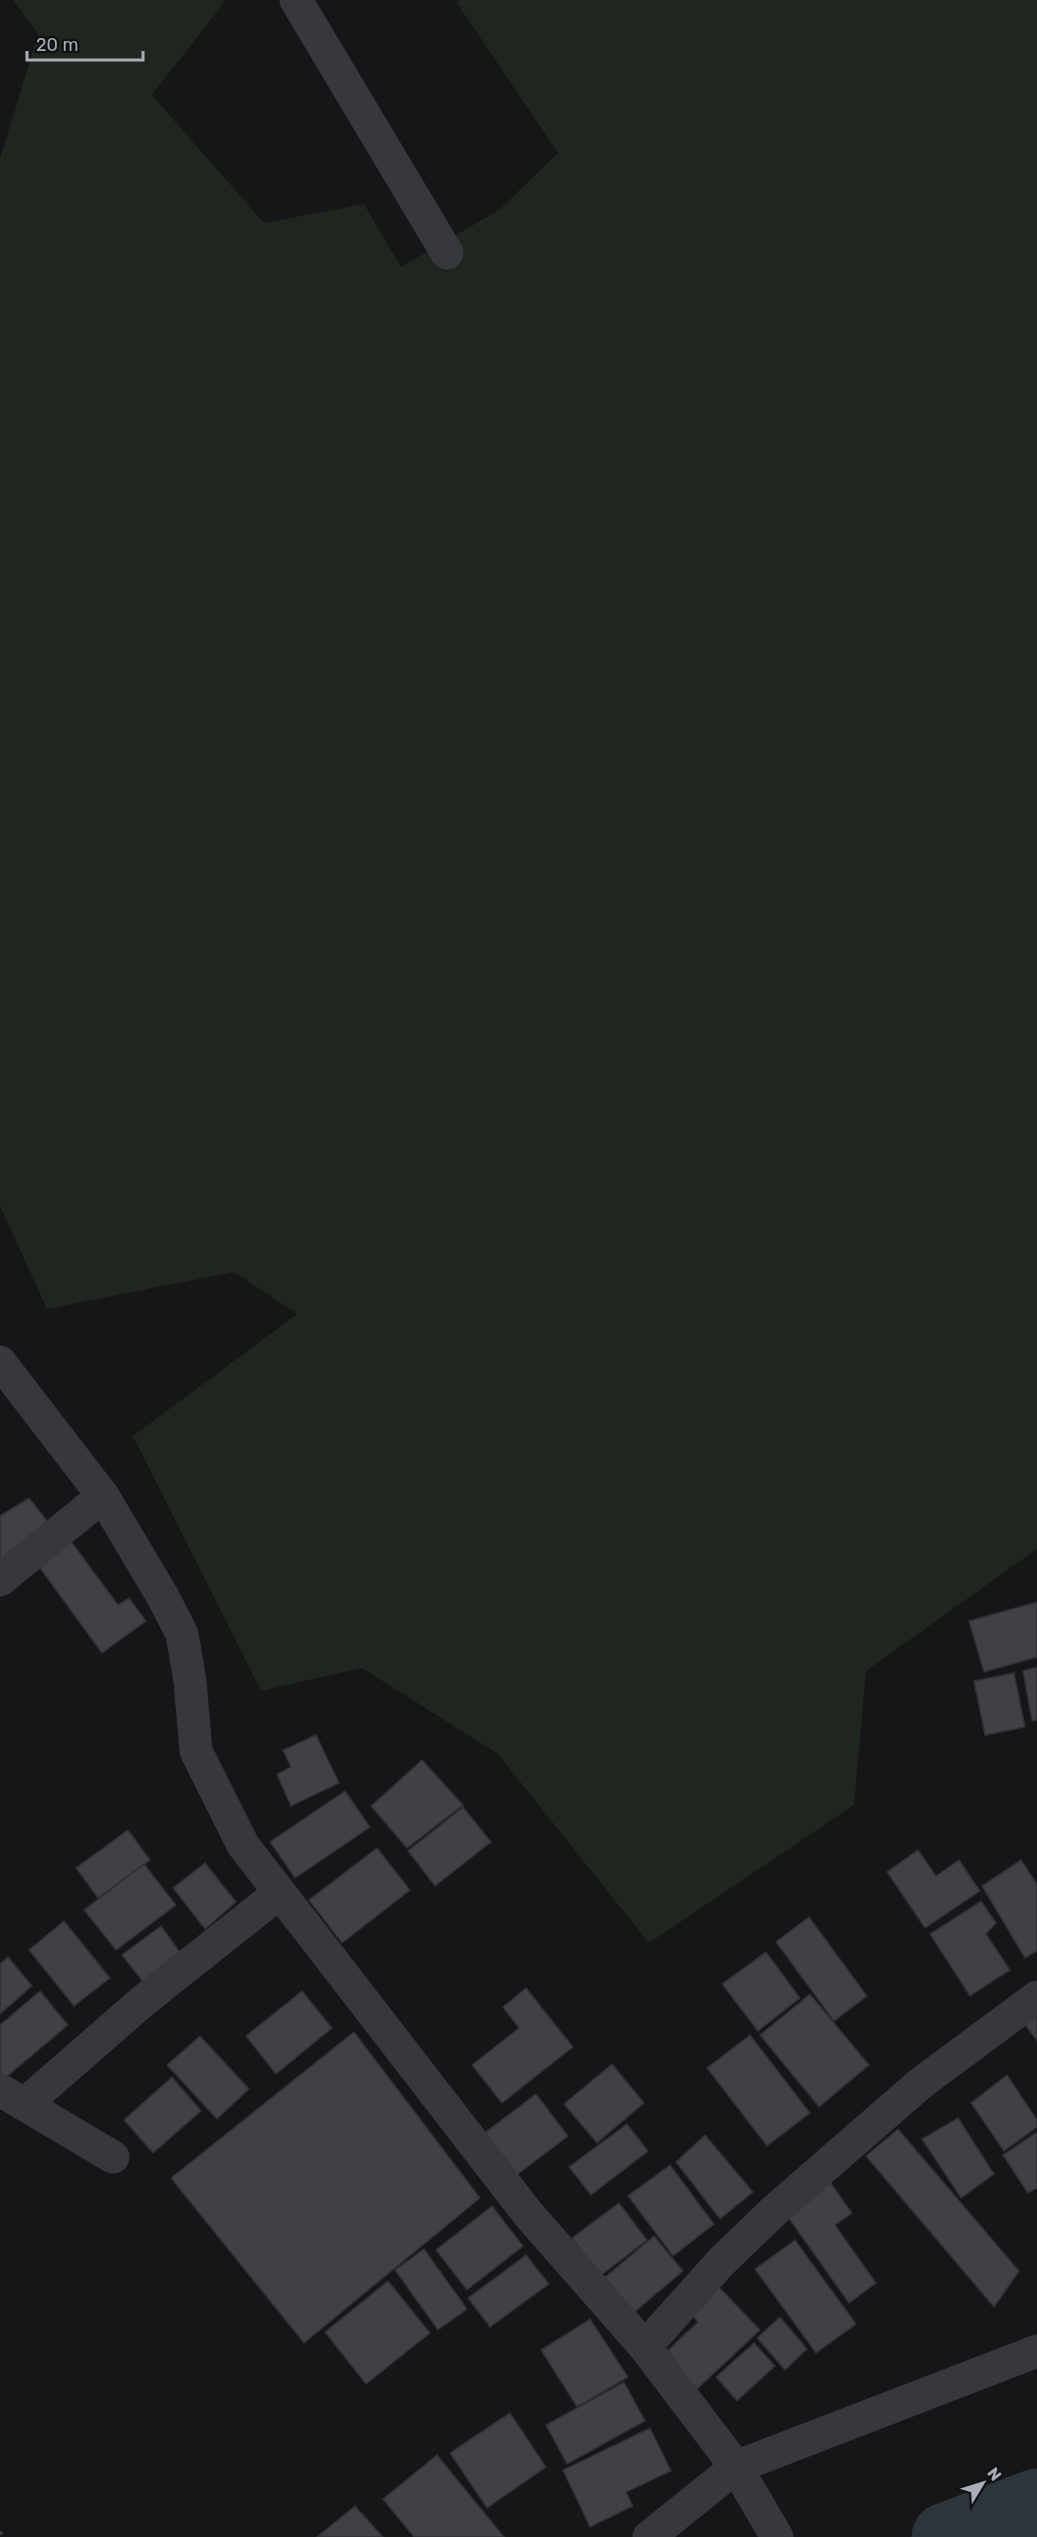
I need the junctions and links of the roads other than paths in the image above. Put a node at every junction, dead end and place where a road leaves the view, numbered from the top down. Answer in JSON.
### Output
{"nodes":[{"id":1,"x":296,"y":0,"type":"edge"},
{"id":2,"x":447,"y":253,"type":"dead end"},
{"id":3,"x":0,"y":1362,"type":"edge"},
{"id":4,"x":103,"y":1496,"type":"junction"},
{"id":5,"x":0,"y":1580,"type":"edge"},
{"id":6,"x":279,"y":1893,"type":"junction"},
{"id":7,"x":1037,"y":1997,"type":"edge"},
{"id":8,"x":13,"y":2097,"type":"edge"},
{"id":9,"x":113,"y":2157,"type":"dead end"},
{"id":10,"x":645,"y":2347,"type":"junction"},
{"id":11,"x":1037,"y":2351,"type":"edge"},
{"id":12,"x":736,"y":2467,"type":"junction"},
{"id":13,"x":649,"y":2537,"type":"edge"},
{"id":14,"x":777,"y":2537,"type":"edge"}],
"edges":[{"from":1,"to":2,"type":"street"},
{"from":3,"to":4,"type":"street"},
{"from":4,"to":5,"type":"street"},
{"from":4,"to":6,"type":"street"},
{"from":6,"to":8,"type":"street"},
{"from":6,"to":10,"type":"street"},
{"from":7,"to":10,"type":"street"},
{"from":8,"to":9,"type":"street"},
{"from":10,"to":12,"type":"street"},
{"from":11,"to":12,"type":"street"},
{"from":12,"to":13,"type":"street"},
{"from":12,"to":14,"type":"street"}]}
